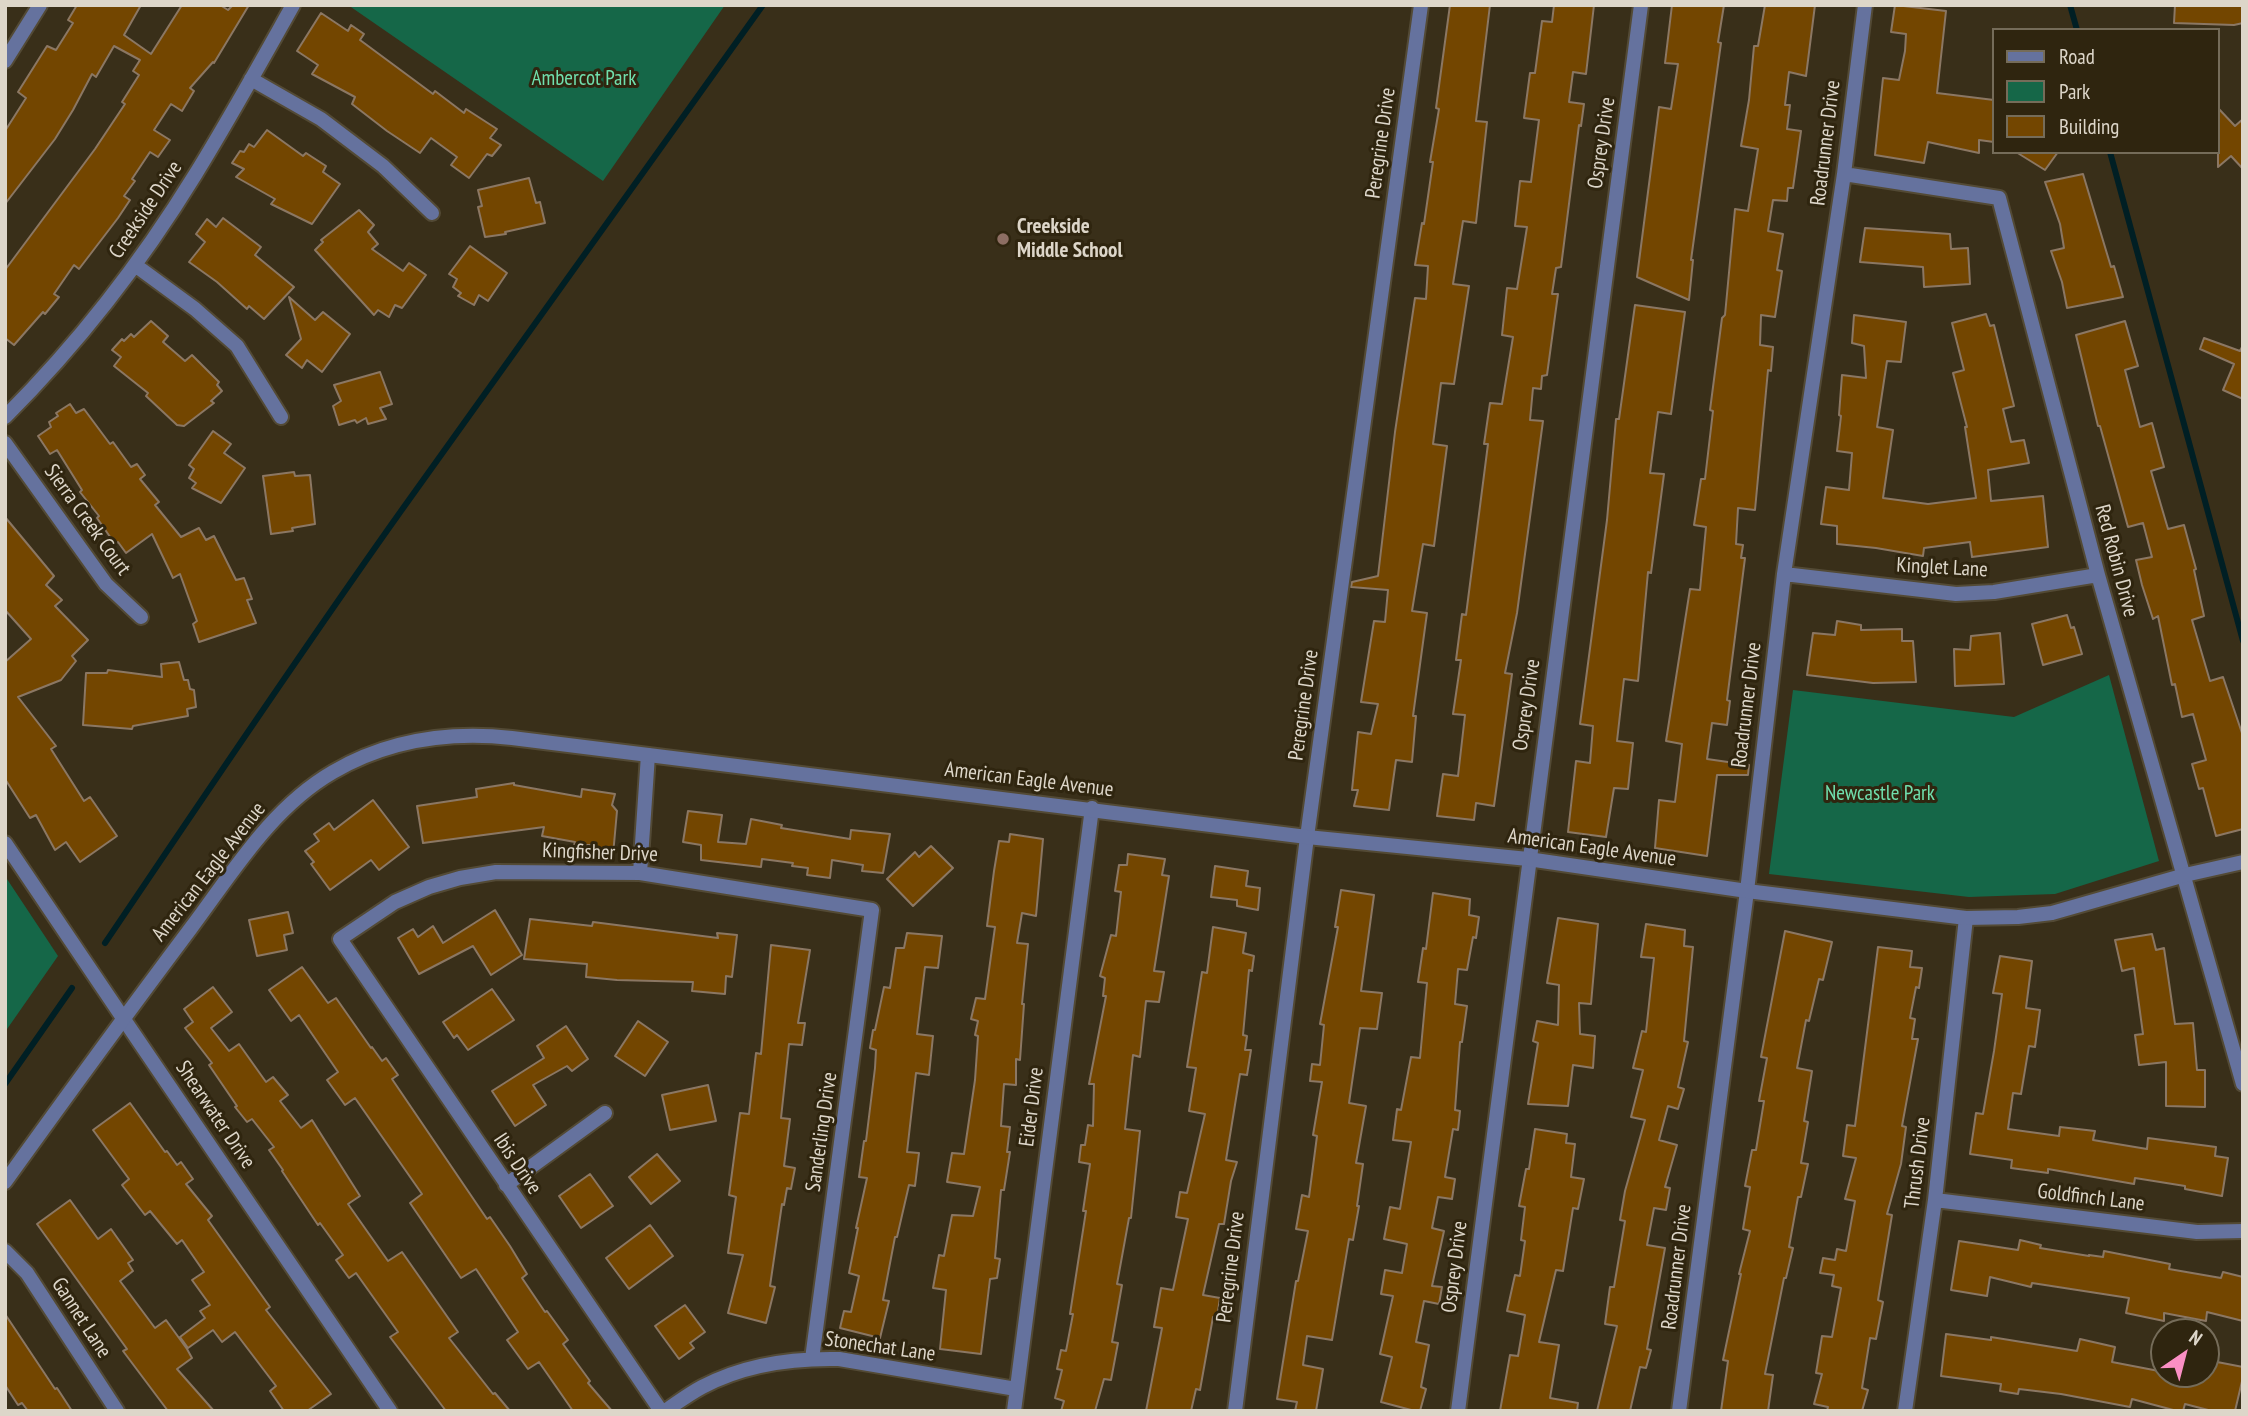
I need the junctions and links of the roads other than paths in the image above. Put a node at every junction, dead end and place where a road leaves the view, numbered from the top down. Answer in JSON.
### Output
{"nodes":[{"id":1,"x":40,"y":5,"type":"edge"},
{"id":2,"x":293,"y":5,"type":"edge"},
{"id":3,"x":1421,"y":5,"type":"edge"},
{"id":4,"x":1642,"y":5,"type":"edge"},
{"id":5,"x":1865,"y":5,"type":"edge"},
{"id":6,"x":5,"y":61,"type":"edge"},
{"id":7,"x":251,"y":79,"type":"junction"},
{"id":8,"x":1844,"y":174,"type":"junction"},
{"id":9,"x":432,"y":213,"type":"dead end"},
{"id":10,"x":135,"y":265,"type":"junction"},
{"id":11,"x":281,"y":416,"type":"dead end"},
{"id":12,"x":5,"y":417,"type":"edge"},
{"id":13,"x":5,"y":443,"type":"edge"},
{"id":14,"x":1784,"y":574,"type":"junction"},
{"id":15,"x":2098,"y":575,"type":"junction"},
{"id":16,"x":141,"y":617,"type":"dead end"},
{"id":17,"x":648,"y":755,"type":"junction"},
{"id":18,"x":1092,"y":808,"type":"junction"},
{"id":19,"x":1307,"y":837,"type":"junction"},
{"id":20,"x":5,"y":843,"type":"edge"},
{"id":21,"x":1528,"y":859,"type":"junction"},
{"id":22,"x":2243,"y":862,"type":"edge"},
{"id":23,"x":640,"y":873,"type":"junction"},
{"id":24,"x":2185,"y":875,"type":"junction"},
{"id":25,"x":1746,"y":891,"type":"junction"},
{"id":26,"x":872,"y":910,"type":"joint"},
{"id":27,"x":1966,"y":918,"type":"junction"},
{"id":28,"x":340,"y":939,"type":"joint"},
{"id":29,"x":123,"y":1018,"type":"junction"},
{"id":30,"x":2243,"y":1084,"type":"edge"},
{"id":31,"x":605,"y":1113,"type":"dead end"},
{"id":32,"x":5,"y":1182,"type":"edge"},
{"id":33,"x":506,"y":1185,"type":"junction"},
{"id":34,"x":1935,"y":1200,"type":"junction"},
{"id":35,"x":2243,"y":1231,"type":"edge"},
{"id":36,"x":5,"y":1251,"type":"edge"},
{"id":37,"x":812,"y":1359,"type":"junction"},
{"id":38,"x":1016,"y":1389,"type":"junction"},
{"id":39,"x":117,"y":1411,"type":"edge"},
{"id":40,"x":390,"y":1411,"type":"edge"},
{"id":41,"x":663,"y":1411,"type":"edge"},
{"id":42,"x":1014,"y":1411,"type":"edge"},
{"id":43,"x":1234,"y":1411,"type":"edge"},
{"id":44,"x":1458,"y":1411,"type":"edge"},
{"id":45,"x":1679,"y":1411,"type":"edge"},
{"id":46,"x":1905,"y":1411,"type":"edge"}],
"edges":[{"from":1,"to":6,"type":"street"},
{"from":2,"to":7,"type":"street","name":"Creekside Drive"},
{"from":3,"to":19,"type":"street","name":"Peregrine Drive"},
{"from":4,"to":21,"type":"street","name":"Osprey Drive"},
{"from":5,"to":8,"type":"street","name":"Roadrunner Drive"},
{"from":7,"to":9,"type":"street"},
{"from":7,"to":10,"type":"street","name":"Creekside Drive"},
{"from":8,"to":14,"type":"street","name":"Roadrunner Drive"},
{"from":8,"to":15,"type":"street","name":"Red Robin Drive"},
{"from":10,"to":11,"type":"street"},
{"from":10,"to":12,"type":"street","name":"Creekside Drive"},
{"from":13,"to":16,"type":"street","name":"Sierra Creek Court"},
{"from":14,"to":15,"type":"street","name":"Kinglet Lane"},
{"from":14,"to":25,"type":"street","name":"Roadrunner Drive"},
{"from":15,"to":24,"type":"street","name":"Red Robin Drive"},
{"from":17,"to":18,"type":"street","name":"American Eagle Avenue"},
{"from":17,"to":23,"type":"street"},
{"from":17,"to":29,"type":"street","name":"American Eagle Avenue"},
{"from":18,"to":19,"type":"street","name":"American Eagle Avenue"},
{"from":18,"to":38,"type":"street","name":"Eider Drive"},
{"from":19,"to":21,"type":"street","name":"American Eagle Avenue"},
{"from":19,"to":43,"type":"street","name":"Peregrine Drive"},
{"from":20,"to":29,"type":"street","name":"Shearwater Drive"},
{"from":21,"to":25,"type":"street","name":"American Eagle Avenue"},
{"from":21,"to":44,"type":"street","name":"Osprey Drive"},
{"from":22,"to":24,"type":"street","name":"American Eagle Avenue"},
{"from":23,"to":26,"type":"street","name":"Kingfisher Drive"},
{"from":23,"to":28,"type":"street","name":"Kingfisher Drive"},
{"from":24,"to":27,"type":"street","name":"American Eagle Avenue"},
{"from":24,"to":30,"type":"street","name":"Red Robin Drive"},
{"from":25,"to":27,"type":"street","name":"American Eagle Avenue"},
{"from":25,"to":45,"type":"street","name":"Roadrunner Drive"},
{"from":26,"to":37,"type":"street","name":"Sanderling Drive"},
{"from":27,"to":34,"type":"street","name":"Thrush Drive"},
{"from":28,"to":33,"type":"street","name":"Ibis Drive"},
{"from":29,"to":32,"type":"street","name":"American Eagle Avenue"},
{"from":29,"to":40,"type":"street","name":"Shearwater Drive"},
{"from":31,"to":33,"type":"street"},
{"from":33,"to":41,"type":"street","name":"Ibis Drive"},
{"from":34,"to":35,"type":"street","name":"Goldfinch Lane"},
{"from":34,"to":46,"type":"street","name":"Thrush Drive"},
{"from":36,"to":39,"type":"street","name":"Gannet Lane"},
{"from":37,"to":38,"type":"street","name":"Stonechat Lane"},
{"from":37,"to":41,"type":"street","name":"Stonechat Lane"},
{"from":38,"to":42,"type":"street","name":"Eider Drive"}]}
